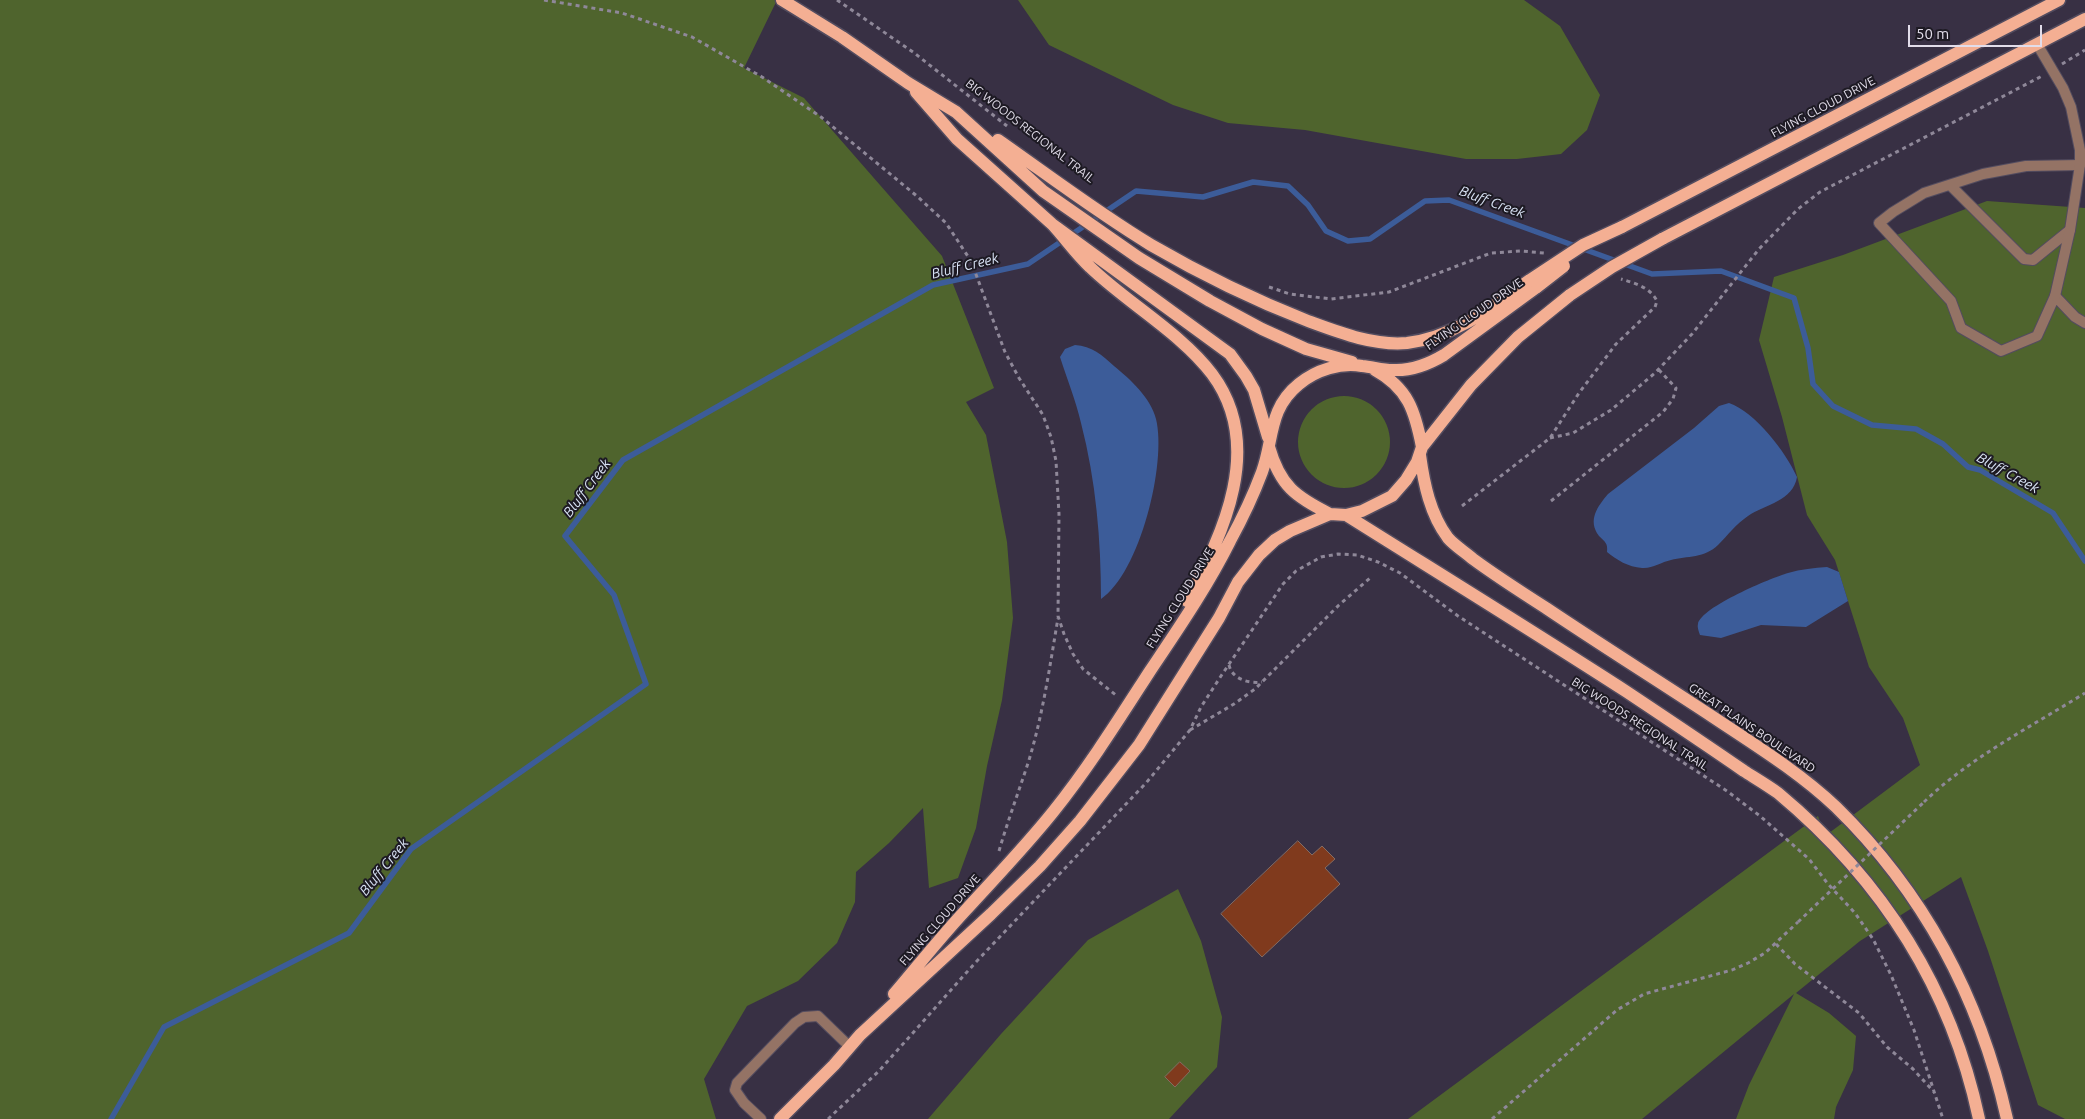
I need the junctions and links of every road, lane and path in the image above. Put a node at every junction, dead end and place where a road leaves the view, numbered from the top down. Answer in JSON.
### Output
{"nodes":[{"id":1,"x":544,"y":0,"type":"edge"},
{"id":2,"x":782,"y":0,"type":"edge"},
{"id":3,"x":837,"y":0,"type":"edge"},
{"id":4,"x":2059,"y":0,"type":"edge"},
{"id":5,"x":2085,"y":19,"type":"edge"},
{"id":6,"x":2037,"y":44,"type":"junction"},
{"id":7,"x":2085,"y":50,"type":"edge"},
{"id":8,"x":2053,"y":70,"type":"junction"},
{"id":9,"x":908,"y":83,"type":"junction"},
{"id":10,"x":956,"y":112,"type":"junction"},
{"id":11,"x":1009,"y":128,"type":"dead end"},
{"id":12,"x":2082,"y":147,"type":"edge"},
{"id":13,"x":2080,"y":165,"type":"junction"},
{"id":14,"x":1950,"y":185,"type":"junction"},
{"id":15,"x":1052,"y":224,"type":"junction"},
{"id":16,"x":2070,"y":230,"type":"junction"},
{"id":17,"x":1548,"y":254,"type":"dead end"},
{"id":18,"x":1620,"y":278,"type":"dead end"},
{"id":19,"x":1533,"y":284,"type":"junction"},
{"id":20,"x":1267,"y":286,"type":"dead end"},
{"id":21,"x":2054,"y":296,"type":"junction"},
{"id":22,"x":2085,"y":322,"type":"edge"},
{"id":23,"x":1366,"y":367,"type":"junction"},
{"id":24,"x":1659,"y":370,"type":"junction"},
{"id":25,"x":1550,"y":438,"type":"junction"},
{"id":26,"x":1269,"y":443,"type":"junction"},
{"id":27,"x":1421,"y":451,"type":"junction"},
{"id":28,"x":1551,"y":501,"type":"dead end"},
{"id":29,"x":1462,"y":506,"type":"dead end"},
{"id":30,"x":1330,"y":514,"type":"junction"},
{"id":31,"x":1346,"y":515,"type":"junction"},
{"id":32,"x":1370,"y":578,"type":"dead end"},
{"id":33,"x":1058,"y":614,"type":"junction"},
{"id":34,"x":1229,"y":664,"type":"junction"},
{"id":35,"x":1148,"y":674,"type":"junction"},
{"id":36,"x":1262,"y":682,"type":"junction"},
{"id":37,"x":2085,"y":693,"type":"edge"},
{"id":38,"x":1129,"y":704,"type":"junction"},
{"id":39,"x":1190,"y":730,"type":"junction"},
{"id":40,"x":997,"y":858,"type":"dead end"},
{"id":41,"x":1776,"y":944,"type":"junction"},
{"id":42,"x":860,"y":1035,"type":"junction"},
{"id":43,"x":849,"y":1046,"type":"junction"},
{"id":44,"x":1935,"y":1092,"type":"junction"},
{"id":45,"x":761,"y":1119,"type":"edge"},
{"id":46,"x":780,"y":1119,"type":"edge"},
{"id":47,"x":828,"y":1119,"type":"edge"},
{"id":48,"x":1492,"y":1119,"type":"edge"},
{"id":49,"x":1943,"y":1119,"type":"edge"},
{"id":50,"x":1979,"y":1119,"type":"edge"},
{"id":51,"x":2007,"y":1119,"type":"edge"}],
"edges":[{"from":1,"to":33,"type":"path"},
{"from":2,"to":9,"type":"main road"},
{"from":3,"to":11,"type":"path","name":"BIG WOODS REGIONAL TRAIL"},
{"from":4,"to":19,"type":"main road","name":"FLYING CLOUD DRIVE","bridge":true},
{"from":5,"to":6,"type":"main road","name":"FLYING CLOUD DRIVE"},
{"from":6,"to":8,"type":"street"},
{"from":6,"to":27,"type":"main road","name":"FLYING CLOUD DRIVE","bridge":true},
{"from":7,"to":8,"type":"path"},
{"from":8,"to":12,"type":"street"},
{"from":8,"to":24,"type":"path"},
{"from":9,"to":10,"type":"main road"},
{"from":9,"to":15,"type":"main road"},
{"from":10,"to":19,"type":"main road"},
{"from":10,"to":23,"type":"main road"},
{"from":12,"to":13,"type":"street"},
{"from":13,"to":14,"type":"street"},
{"from":13,"to":16,"type":"street"},
{"from":14,"to":16,"type":"street"},
{"from":14,"to":21,"type":"street"},
{"from":15,"to":26,"type":"main road"},
{"from":15,"to":35,"type":"main road"},
{"from":16,"to":21,"type":"street"},
{"from":17,"to":20,"type":"path"},
{"from":18,"to":25,"type":"path"},
{"from":19,"to":23,"type":"main road","name":"FLYING CLOUD DRIVE"},
{"from":21,"to":22,"type":"street"},
{"from":23,"to":26,"type":"main road","name":"FLYING CLOUD DRIVE"},
{"from":23,"to":27,"type":"main road"},
{"from":24,"to":25,"type":"path"},
{"from":24,"to":28,"type":"path"},
{"from":25,"to":29,"type":"path"},
{"from":26,"to":30,"type":"main road"},
{"from":26,"to":35,"type":"main road","name":"FLYING CLOUD DRIVE"},
{"from":27,"to":31,"type":"main road","name":"FLYING CLOUD DRIVE"},
{"from":27,"to":51,"type":"main road","name":"GREAT PLAINS BOULEVARD"},
{"from":30,"to":31,"type":"main road","name":"FLYING CLOUD DRIVE"},
{"from":30,"to":42,"type":"main road","name":"FLYING CLOUD DRIVE"},
{"from":31,"to":50,"type":"main road"},
{"from":32,"to":36,"type":"path"},
{"from":33,"to":38,"type":"path"},
{"from":33,"to":40,"type":"path"},
{"from":34,"to":36,"type":"path"},
{"from":34,"to":39,"type":"path","name":"BIG WOODS REGIONAL TRAIL"},
{"from":34,"to":44,"type":"path","name":"BIG WOODS REGIONAL TRAIL"},
{"from":35,"to":38,"type":"main road","name":"FLYING CLOUD DRIVE"},
{"from":36,"to":39,"type":"path"},
{"from":37,"to":41,"type":"path","bridge":true},
{"from":38,"to":42,"type":"main road","name":"FLYING CLOUD DRIVE"},
{"from":39,"to":47,"type":"path"},
{"from":41,"to":44,"type":"path"},
{"from":41,"to":48,"type":"path"},
{"from":42,"to":43,"type":"main road","name":"FLYING CLOUD DRIVE"},
{"from":43,"to":45,"type":"street"},
{"from":43,"to":46,"type":"main road","name":"FLYING CLOUD DRIVE"},
{"from":44,"to":49,"type":"path","name":"BIG WOODS REGIONAL TRAIL"}]}
